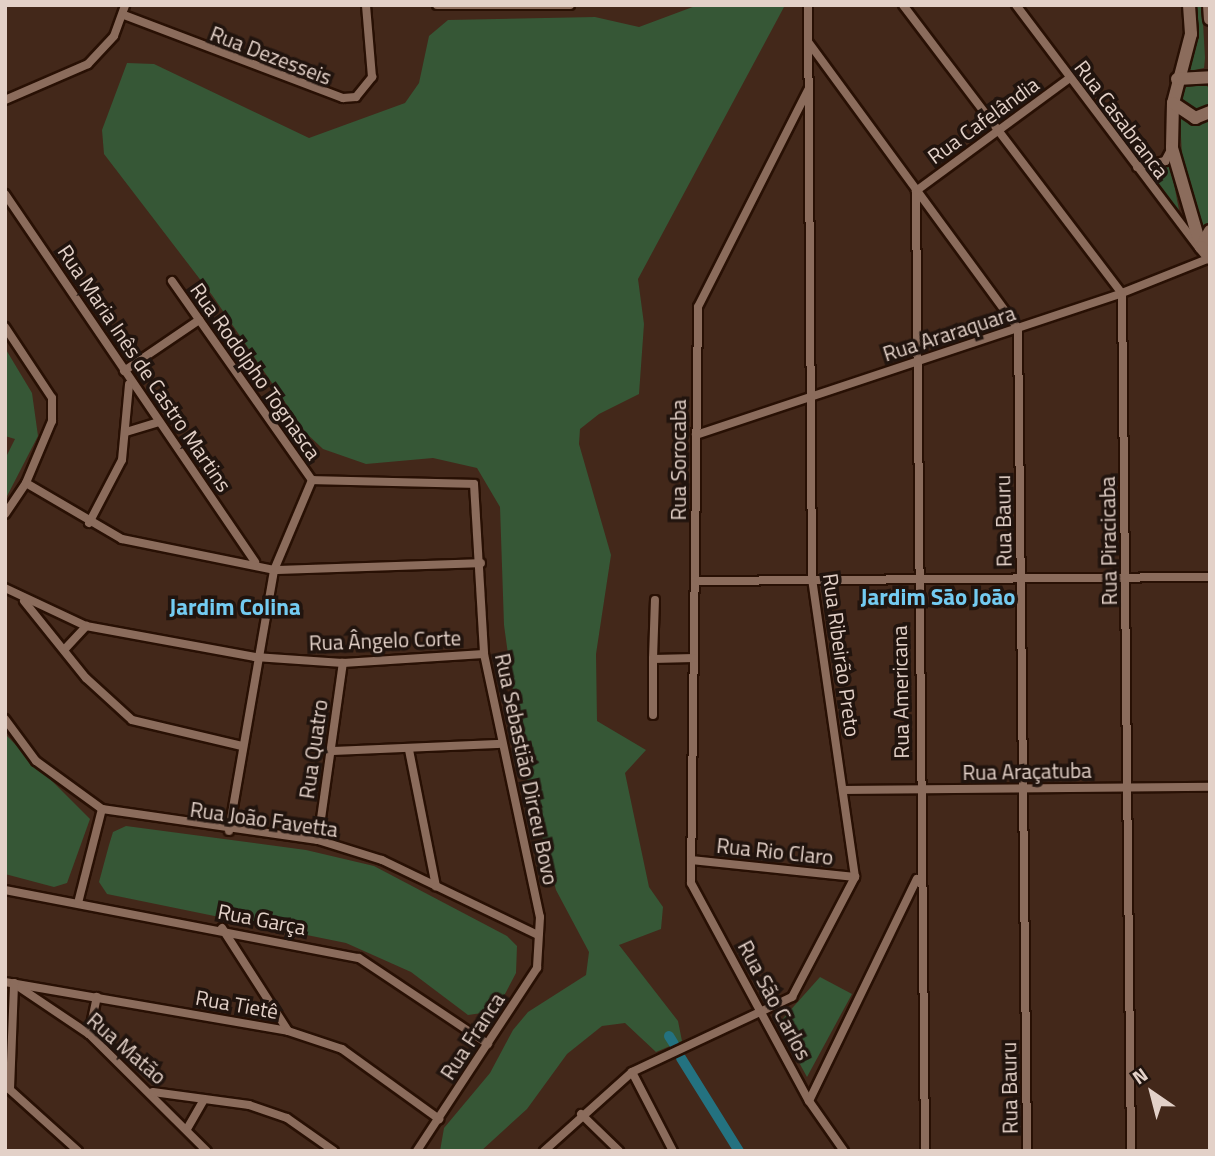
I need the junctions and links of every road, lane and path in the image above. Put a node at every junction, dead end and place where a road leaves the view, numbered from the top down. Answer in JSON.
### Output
{"nodes":[{"id":1,"x":366,"y":5,"type":"edge"},
{"id":2,"x":437,"y":5,"type":"edge"},
{"id":3,"x":570,"y":5,"type":"edge"},
{"id":4,"x":808,"y":5,"type":"edge"},
{"id":5,"x":903,"y":5,"type":"edge"},
{"id":6,"x":1016,"y":5,"type":"edge"},
{"id":7,"x":1189,"y":5,"type":"edge"},
{"id":8,"x":1209,"y":5,"type":"edge"},
{"id":9,"x":124,"y":10,"type":"edge"},
{"id":10,"x":1210,"y":19,"type":"edge"},
{"id":11,"x":809,"y":43,"type":"junction"},
{"id":12,"x":1210,"y":77,"type":"edge"},
{"id":13,"x":1070,"y":78,"type":"junction"},
{"id":14,"x":1177,"y":79,"type":"junction"},
{"id":15,"x":809,"y":87,"type":"junction"},
{"id":16,"x":5,"y":100,"type":"edge"},
{"id":17,"x":1173,"y":103,"type":"junction"},
{"id":18,"x":1210,"y":112,"type":"edge"},
{"id":19,"x":998,"y":130,"type":"junction"},
{"id":20,"x":1172,"y":148,"type":"junction"},
{"id":21,"x":1137,"y":167,"type":"junction"},
{"id":22,"x":916,"y":191,"type":"junction"},
{"id":23,"x":5,"y":195,"type":"edge"},
{"id":24,"x":1210,"y":231,"type":"edge"},
{"id":25,"x":1204,"y":252,"type":"edge"},
{"id":26,"x":172,"y":281,"type":"dead end"},
{"id":27,"x":1122,"y":293,"type":"junction"},
{"id":28,"x":199,"y":320,"type":"junction"},
{"id":29,"x":5,"y":327,"type":"edge"},
{"id":30,"x":1018,"y":329,"type":"junction"},
{"id":31,"x":914,"y":362,"type":"junction"},
{"id":32,"x":124,"y":371,"type":"junction"},
{"id":33,"x":129,"y":384,"type":"junction"},
{"id":34,"x":812,"y":398,"type":"junction"},
{"id":35,"x":158,"y":422,"type":"junction"},
{"id":36,"x":127,"y":432,"type":"junction"},
{"id":37,"x":696,"y":435,"type":"junction"},
{"id":38,"x":312,"y":480,"type":"junction"},
{"id":39,"x":26,"y":483,"type":"junction"},
{"id":40,"x":5,"y":514,"type":"edge"},
{"id":41,"x":89,"y":523,"type":"junction"},
{"id":42,"x":255,"y":562,"type":"junction"},
{"id":43,"x":481,"y":563,"type":"junction"},
{"id":44,"x":274,"y":570,"type":"junction"},
{"id":45,"x":1126,"y":576,"type":"junction"},
{"id":46,"x":1021,"y":577,"type":"junction"},
{"id":47,"x":1210,"y":577,"type":"edge"},
{"id":48,"x":812,"y":578,"type":"junction"},
{"id":49,"x":916,"y":579,"type":"junction"},
{"id":50,"x":695,"y":581,"type":"junction"},
{"id":51,"x":5,"y":588,"type":"edge"},
{"id":52,"x":22,"y":598,"type":"junction"},
{"id":53,"x":655,"y":600,"type":"dead end"},
{"id":54,"x":86,"y":626,"type":"junction"},
{"id":55,"x":64,"y":650,"type":"junction"},
{"id":56,"x":484,"y":654,"type":"junction"},
{"id":57,"x":255,"y":657,"type":"junction"},
{"id":58,"x":694,"y":658,"type":"junction"},
{"id":59,"x":653,"y":659,"type":"junction"},
{"id":60,"x":343,"y":663,"type":"junction"},
{"id":61,"x":653,"y":715,"type":"dead end"},
{"id":62,"x":5,"y":719,"type":"edge"},
{"id":63,"x":499,"y":744,"type":"junction"},
{"id":64,"x":242,"y":746,"type":"junction"},
{"id":65,"x":409,"y":750,"type":"junction"},
{"id":66,"x":331,"y":751,"type":"junction"},
{"id":67,"x":1210,"y":787,"type":"edge"},
{"id":68,"x":1128,"y":788,"type":"junction"},
{"id":69,"x":1024,"y":789,"type":"junction"},
{"id":70,"x":844,"y":790,"type":"junction"},
{"id":71,"x":919,"y":790,"type":"junction"},
{"id":72,"x":102,"y":809,"type":"junction"},
{"id":73,"x":229,"y":831,"type":"junction"},
{"id":74,"x":318,"y":840,"type":"junction"},
{"id":75,"x":691,"y":860,"type":"junction"},
{"id":76,"x":855,"y":877,"type":"junction"},
{"id":77,"x":919,"y":877,"type":"junction"},
{"id":78,"x":436,"y":886,"type":"junction"},
{"id":79,"x":5,"y":890,"type":"edge"},
{"id":80,"x":78,"y":903,"type":"junction"},
{"id":81,"x":222,"y":928,"type":"junction"},
{"id":82,"x":538,"y":935,"type":"junction"},
{"id":83,"x":10,"y":983,"type":"edge"},
{"id":84,"x":97,"y":997,"type":"junction"},
{"id":85,"x":762,"y":1012,"type":"junction"},
{"id":86,"x":288,"y":1031,"type":"junction"},
{"id":87,"x":89,"y":1034,"type":"junction"},
{"id":88,"x":488,"y":1044,"type":"junction"},
{"id":89,"x":632,"y":1072,"type":"junction"},
{"id":90,"x":8,"y":1088,"type":"edge"},
{"id":91,"x":153,"y":1092,"type":"junction"},
{"id":92,"x":204,"y":1099,"type":"junction"},
{"id":93,"x":809,"y":1101,"type":"junction"},
{"id":94,"x":582,"y":1114,"type":"junction"},
{"id":95,"x":439,"y":1119,"type":"junction"},
{"id":96,"x":187,"y":1129,"type":"junction"},
{"id":97,"x":78,"y":1151,"type":"edge"},
{"id":98,"x":207,"y":1151,"type":"edge"},
{"id":99,"x":334,"y":1151,"type":"edge"},
{"id":100,"x":417,"y":1151,"type":"edge"},
{"id":101,"x":544,"y":1151,"type":"edge"},
{"id":102,"x":620,"y":1151,"type":"edge"},
{"id":103,"x":673,"y":1151,"type":"edge"},
{"id":104,"x":844,"y":1151,"type":"edge"},
{"id":105,"x":925,"y":1151,"type":"edge"},
{"id":106,"x":1027,"y":1151,"type":"edge"},
{"id":107,"x":1131,"y":1151,"type":"edge"}],
"edges":[{"from":1,"to":9,"type":"street","name":"Rua Dezesseis"},
{"from":2,"to":3,"type":"street"},
{"from":4,"to":11,"type":"street","name":"Rua Ribeirão Preto"},
{"from":5,"to":19,"type":"street"},
{"from":6,"to":13,"type":"street","name":"Rua Casabranca"},
{"from":7,"to":14,"type":"main road"},
{"from":8,"to":10,"type":"main road"},
{"from":9,"to":16,"type":"street"},
{"from":11,"to":15,"type":"street","name":"Rua Ribeirão Preto"},
{"from":11,"to":22,"type":"street"},
{"from":12,"to":14,"type":"main road"},
{"from":13,"to":19,"type":"street","name":"Rua Cafelândia"},
{"from":13,"to":21,"type":"street","name":"Rua Casabranca"},
{"from":14,"to":17,"type":"main road"},
{"from":15,"to":34,"type":"street","name":"Rua Ribeirão Preto"},
{"from":15,"to":37,"type":"street","name":"Rua Sorocaba"},
{"from":17,"to":18,"type":"main road"},
{"from":17,"to":20,"type":"main road"},
{"from":19,"to":22,"type":"street","name":"Rua Cafelândia"},
{"from":19,"to":27,"type":"street"},
{"from":20,"to":21,"type":"street"},
{"from":20,"to":25,"type":"main road"},
{"from":21,"to":25,"type":"street","name":"Rua Casabranca"},
{"from":22,"to":30,"type":"street"},
{"from":22,"to":31,"type":"street","name":"Rua Americana"},
{"from":23,"to":32,"type":"street","name":"Rua Maria Inês de Castro Martins"},
{"from":24,"to":25,"type":"main road"},
{"from":25,"to":27,"type":"street","name":"Rua Araraquara"},
{"from":26,"to":28,"type":"street","name":"Rua Rodolpho Tognasca"},
{"from":27,"to":30,"type":"street","name":"Rua Araraquara"},
{"from":27,"to":45,"type":"street","name":"Rua Piracicaba"},
{"from":28,"to":32,"type":"street"},
{"from":28,"to":38,"type":"street","name":"Rua Rodolpho Tognasca"},
{"from":29,"to":39,"type":"street"},
{"from":30,"to":31,"type":"street","name":"Rua Araraquara"},
{"from":30,"to":46,"type":"street","name":"Rua Bauru"},
{"from":31,"to":34,"type":"street","name":"Rua Araraquara"},
{"from":31,"to":49,"type":"street","name":"Rua Americana"},
{"from":32,"to":33,"type":"street","name":"Rua Maria Inês de Castro Martins"},
{"from":33,"to":35,"type":"street","name":"Rua Maria Inês de Castro Martins"},
{"from":33,"to":36,"type":"street"},
{"from":34,"to":37,"type":"street","name":"Rua Araraquara"},
{"from":34,"to":48,"type":"street","name":"Rua Ribeirão Preto"},
{"from":35,"to":36,"type":"street"},
{"from":35,"to":42,"type":"street","name":"Rua Maria Inês de Castro Martins"},
{"from":36,"to":41,"type":"street"},
{"from":37,"to":50,"type":"street","name":"Rua Sorocaba"},
{"from":38,"to":43,"type":"street","name":"Rua Sebastião Dirceu Bovo"},
{"from":38,"to":44,"type":"street"},
{"from":39,"to":40,"type":"street"},
{"from":39,"to":41,"type":"street"},
{"from":41,"to":42,"type":"street"},
{"from":42,"to":44,"type":"street"},
{"from":43,"to":44,"type":"street"},
{"from":43,"to":56,"type":"street","name":"Rua Sebastião Dirceu Bovo"},
{"from":44,"to":57,"type":"street"},
{"from":45,"to":46,"type":"street"},
{"from":45,"to":47,"type":"street"},
{"from":45,"to":68,"type":"street","name":"Rua Piracicaba"},
{"from":46,"to":49,"type":"street"},
{"from":46,"to":69,"type":"street","name":"Rua Bauru"},
{"from":48,"to":49,"type":"street"},
{"from":48,"to":50,"type":"street"},
{"from":48,"to":70,"type":"street","name":"Rua Ribeirão Preto"},
{"from":49,"to":71,"type":"street","name":"Rua Americana"},
{"from":50,"to":58,"type":"street","name":"Rua Sorocaba"},
{"from":51,"to":52,"type":"street","name":"Rua Ângelo Corte"},
{"from":52,"to":54,"type":"street","name":"Rua Ângelo Corte"},
{"from":52,"to":55,"type":"street"},
{"from":53,"to":59,"type":"street"},
{"from":54,"to":55,"type":"street"},
{"from":54,"to":57,"type":"street","name":"Rua Ângelo Corte"},
{"from":55,"to":64,"type":"street"},
{"from":56,"to":60,"type":"street","name":"Rua Ângelo Corte"},
{"from":56,"to":63,"type":"street","name":"Rua Sebastião Dirceu Bovo"},
{"from":57,"to":60,"type":"street","name":"Rua Ângelo Corte"},
{"from":57,"to":64,"type":"street"},
{"from":58,"to":59,"type":"street"},
{"from":58,"to":75,"type":"street","name":"Rua Sorocaba"},
{"from":59,"to":61,"type":"street"},
{"from":60,"to":66,"type":"street","name":"Rua Quatro"},
{"from":62,"to":72,"type":"street","name":"Rua João Favetta"},
{"from":63,"to":65,"type":"street"},
{"from":63,"to":82,"type":"street","name":"Rua Sebastião Dirceu Bovo"},
{"from":64,"to":73,"type":"street"},
{"from":65,"to":66,"type":"street"},
{"from":65,"to":78,"type":"street"},
{"from":66,"to":74,"type":"street","name":"Rua Quatro"},
{"from":67,"to":68,"type":"street","name":"Rua Araçatuba"},
{"from":68,"to":69,"type":"street","name":"Rua Araçatuba"},
{"from":68,"to":107,"type":"street","name":"Rua Piracicaba"},
{"from":69,"to":71,"type":"street","name":"Rua Araçatuba"},
{"from":69,"to":106,"type":"street","name":"Rua Bauru"},
{"from":70,"to":71,"type":"street","name":"Rua Araçatuba"},
{"from":70,"to":76,"type":"street","name":"Rua Ribeirão Preto"},
{"from":71,"to":77,"type":"street","name":"Rua Americana"},
{"from":72,"to":73,"type":"street","name":"Rua João Favetta"},
{"from":72,"to":80,"type":"street"},
{"from":73,"to":74,"type":"street","name":"Rua João Favetta"},
{"from":74,"to":78,"type":"street","name":"Rua João Favetta"},
{"from":75,"to":76,"type":"street","name":"Rua Rio Claro"},
{"from":75,"to":85,"type":"street","name":"Rua São Carlos"},
{"from":76,"to":85,"type":"street"},
{"from":77,"to":93,"type":"street"},
{"from":77,"to":105,"type":"street","name":"Rua Americana"},
{"from":78,"to":82,"type":"street","name":"Rua João Favetta"},
{"from":79,"to":80,"type":"street","name":"Rua Garça"},
{"from":80,"to":81,"type":"street","name":"Rua Garça"},
{"from":81,"to":86,"type":"street"},
{"from":81,"to":88,"type":"street","name":"Rua Garça"},
{"from":82,"to":88,"type":"street","name":"Rua Franca"},
{"from":83,"to":84,"type":"street","name":"Rua Tietê"},
{"from":83,"to":87,"type":"street","name":"Rua Matão"},
{"from":83,"to":90,"type":"street"},
{"from":84,"to":86,"type":"street","name":"Rua Tietê"},
{"from":84,"to":87,"type":"street"},
{"from":85,"to":89,"type":"street"},
{"from":85,"to":93,"type":"street","name":"Rua São Carlos"},
{"from":86,"to":95,"type":"street","name":"Rua Tietê"},
{"from":87,"to":91,"type":"street","name":"Rua Matão"},
{"from":88,"to":95,"type":"street","name":"Rua Franca"},
{"from":89,"to":94,"type":"street"},
{"from":89,"to":103,"type":"street"},
{"from":90,"to":97,"type":"street"},
{"from":91,"to":92,"type":"street"},
{"from":91,"to":96,"type":"street","name":"Rua Matão"},
{"from":92,"to":96,"type":"street"},
{"from":92,"to":99,"type":"street"},
{"from":93,"to":104,"type":"street","name":"Rua São Carlos"},
{"from":94,"to":101,"type":"street"},
{"from":94,"to":102,"type":"street"},
{"from":95,"to":100,"type":"street","name":"Rua Franca"},
{"from":96,"to":98,"type":"street","name":"Rua Matão"}]}
